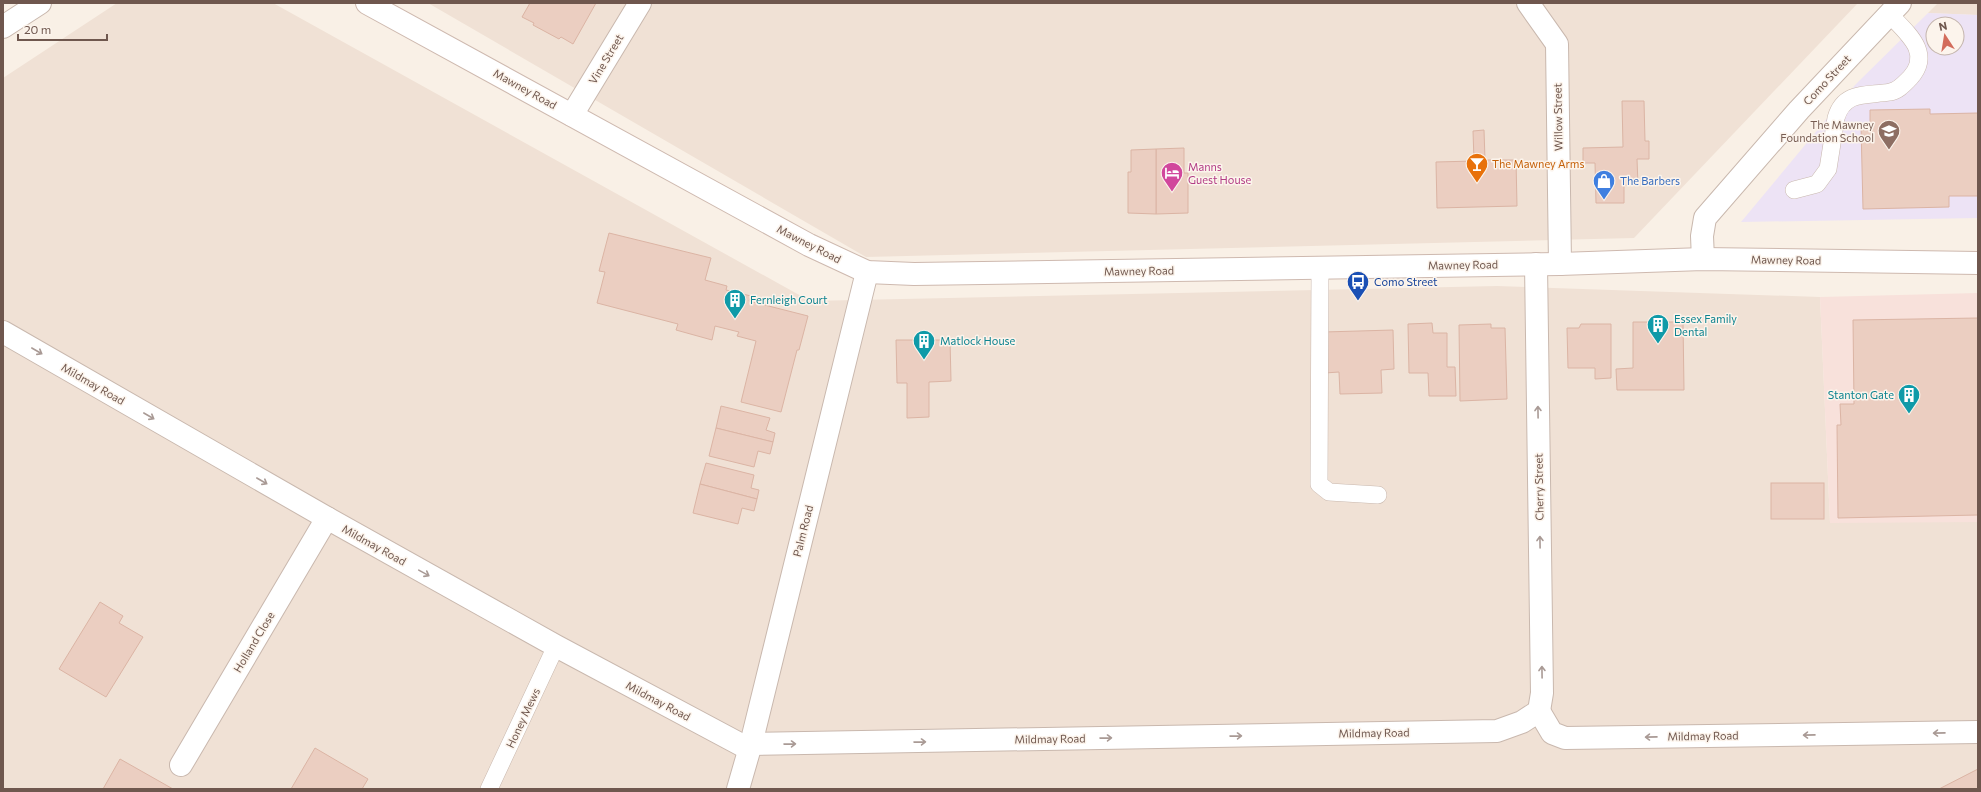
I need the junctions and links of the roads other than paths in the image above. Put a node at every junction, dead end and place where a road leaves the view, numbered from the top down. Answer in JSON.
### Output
{"nodes":[{"id":1,"x":40,"y":3,"type":"edge"},
{"id":2,"x":367,"y":3,"type":"edge"},
{"id":3,"x":640,"y":3,"type":"edge"},
{"id":4,"x":1528,"y":3,"type":"edge"},
{"id":5,"x":1895,"y":8,"type":"edge"},
{"id":6,"x":3,"y":27,"type":"edge"},
{"id":7,"x":572,"y":115,"type":"junction"},
{"id":8,"x":1794,"y":190,"type":"dead end"},
{"id":9,"x":1703,"y":259,"type":"junction"},
{"id":10,"x":1978,"y":263,"type":"edge"},
{"id":11,"x":1536,"y":264,"type":"junction"},
{"id":12,"x":1560,"y":264,"type":"junction"},
{"id":13,"x":1320,"y":268,"type":"junction"},
{"id":14,"x":867,"y":272,"type":"junction"},
{"id":15,"x":3,"y":332,"type":"edge"},
{"id":16,"x":1378,"y":495,"type":"dead end"},
{"id":17,"x":327,"y":518,"type":"junction"},
{"id":18,"x":556,"y":646,"type":"junction"},
{"id":19,"x":1539,"y":711,"type":"junction"},
{"id":20,"x":1978,"y":732,"type":"edge"},
{"id":21,"x":750,"y":747,"type":"junction"},
{"id":22,"x":180,"y":765,"type":"dead end"},
{"id":23,"x":489,"y":789,"type":"edge"},
{"id":24,"x":738,"y":789,"type":"edge"}],
"edges":[{"from":1,"to":6,"type":"street"},
{"from":2,"to":7,"type":"street","name":"Mawney Road"},
{"from":3,"to":7,"type":"street","name":"Vine Street"},
{"from":4,"to":12,"type":"street","name":"Willow Street"},
{"from":5,"to":8,"type":"lane"},
{"from":5,"to":9,"type":"street","name":"Como Street"},
{"from":7,"to":14,"type":"street","name":"Mawney Road"},
{"from":9,"to":10,"type":"street","name":"Mawney Road"},
{"from":9,"to":12,"type":"street","name":"Mawney Road"},
{"from":11,"to":12,"type":"street","name":"Mawney Road"},
{"from":11,"to":13,"type":"street","name":"Mawney Road"},
{"from":19,"to":11,"type":"street","name":"Cherry Street","one_way":true},
{"from":13,"to":14,"type":"street","name":"Mawney Road"},
{"from":13,"to":16,"type":"lane"},
{"from":14,"to":21,"type":"street","name":"Palm Road"},
{"from":15,"to":17,"type":"street","name":"Mildmay Road","one_way":true},
{"from":17,"to":18,"type":"street","name":"Mildmay Road","one_way":true},
{"from":17,"to":22,"type":"street","name":"Holland Close"},
{"from":18,"to":21,"type":"street","name":"Mildmay Road"},
{"from":18,"to":23,"type":"lane","name":"Honey Mews"},
{"from":20,"to":19,"type":"street","name":"Mildmay Road","one_way":true},
{"from":21,"to":19,"type":"street","name":"Mildmay Road","one_way":true},
{"from":21,"to":24,"type":"street","name":"Palm Road"}]}
